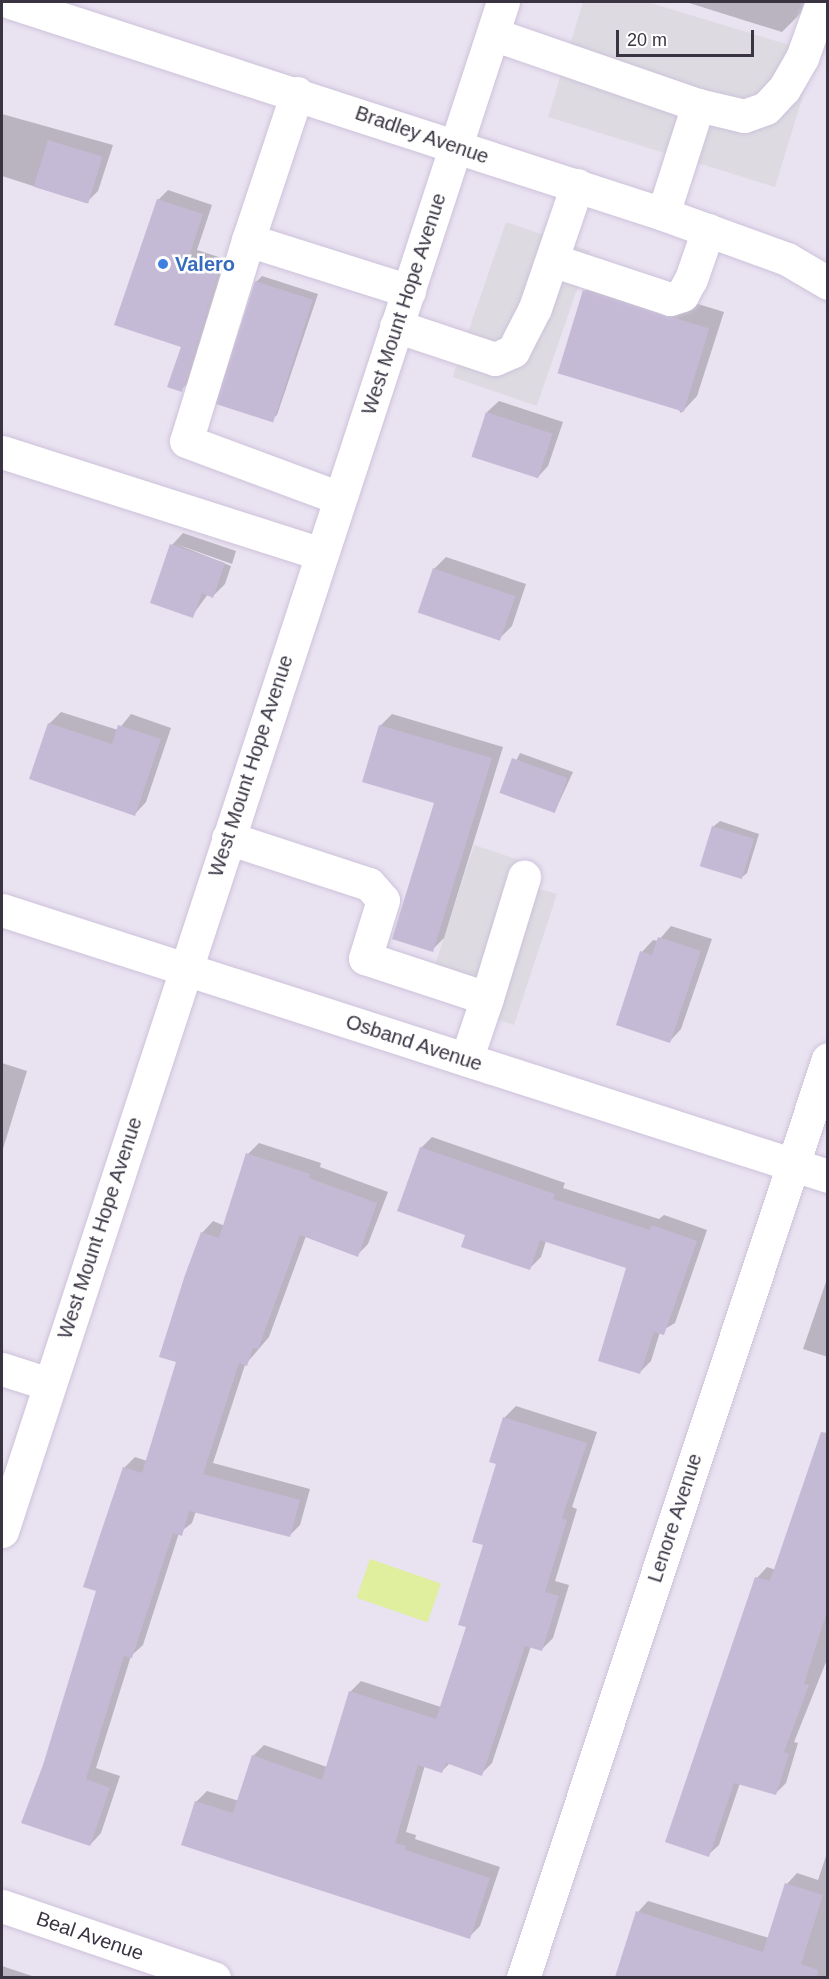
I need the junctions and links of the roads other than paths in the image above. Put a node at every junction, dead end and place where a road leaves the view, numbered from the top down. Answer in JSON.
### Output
{"nodes":[{"id":1,"x":10,"y":2,"type":"edge"},
{"id":2,"x":503,"y":2,"type":"edge"},
{"id":3,"x":822,"y":2,"type":"edge"},
{"id":4,"x":493,"y":34,"type":"junction"},
{"id":5,"x":297,"y":93,"type":"junction"},
{"id":6,"x":698,"y":105,"type":"junction"},
{"id":7,"x":456,"y":146,"type":"junction"},
{"id":8,"x":577,"y":185,"type":"junction"},
{"id":9,"x":663,"y":214,"type":"junction"},
{"id":10,"x":708,"y":230,"type":"junction"},
{"id":11,"x":248,"y":240,"type":"junction"},
{"id":12,"x":552,"y":260,"type":"junction"},
{"id":13,"x":828,"y":283,"type":"edge"},
{"id":14,"x":409,"y":291,"type":"junction"},
{"id":15,"x":396,"y":326,"type":"junction"},
{"id":16,"x":2,"y":452,"type":"edge"},
{"id":17,"x":339,"y":498,"type":"junction"},
{"id":18,"x":321,"y":554,"type":"junction"},
{"id":19,"x":228,"y":838,"type":"junction"},
{"id":20,"x":524,"y":877,"type":"dead end"},
{"id":21,"x":2,"y":910,"type":"edge"},
{"id":22,"x":184,"y":969,"type":"junction"},
{"id":23,"x":487,"y":998,"type":"junction"},
{"id":24,"x":828,"y":1059,"type":"edge"},
{"id":25,"x":466,"y":1060,"type":"junction"},
{"id":26,"x":791,"y":1164,"type":"junction"},
{"id":27,"x":828,"y":1176,"type":"edge"},
{"id":28,"x":2,"y":1369,"type":"edge"},
{"id":29,"x":49,"y":1384,"type":"junction"},
{"id":30,"x":2,"y":1531,"type":"edge"},
{"id":31,"x":2,"y":1906,"type":"edge"},
{"id":32,"x":154,"y":1968,"type":"edge"},
{"id":33,"x":213,"y":1977,"type":"edge"},
{"id":34,"x":523,"y":1977,"type":"edge"}],
"edges":[{"from":1,"to":5,"type":"street","name":"Bradley Avenue"},
{"from":2,"to":4,"type":"street","name":"West Mount Hope Avenue"},
{"from":3,"to":6,"type":"street"},
{"from":4,"to":6,"type":"street"},
{"from":4,"to":7,"type":"street","name":"West Mount Hope Avenue"},
{"from":5,"to":7,"type":"street","name":"Bradley Avenue"},
{"from":5,"to":11,"type":"street"},
{"from":6,"to":9,"type":"street"},
{"from":7,"to":8,"type":"street","name":"Bradley Avenue"},
{"from":7,"to":14,"type":"street","name":"West Mount Hope Avenue"},
{"from":8,"to":9,"type":"street","name":"Bradley Avenue"},
{"from":8,"to":12,"type":"street"},
{"from":9,"to":10,"type":"street","name":"Bradley Avenue"},
{"from":10,"to":12,"type":"street"},
{"from":10,"to":13,"type":"street","name":"Bradley Avenue"},
{"from":11,"to":14,"type":"street"},
{"from":11,"to":17,"type":"street"},
{"from":12,"to":15,"type":"street"},
{"from":14,"to":15,"type":"street","name":"West Mount Hope Avenue"},
{"from":15,"to":17,"type":"street","name":"West Mount Hope Avenue"},
{"from":16,"to":18,"type":"street"},
{"from":17,"to":18,"type":"street","name":"West Mount Hope Avenue"},
{"from":18,"to":19,"type":"street","name":"West Mount Hope Avenue"},
{"from":19,"to":22,"type":"street","name":"West Mount Hope Avenue"},
{"from":19,"to":23,"type":"street"},
{"from":20,"to":23,"type":"street"},
{"from":21,"to":22,"type":"street","name":"Osband Avenue"},
{"from":22,"to":25,"type":"street","name":"Osband Avenue"},
{"from":22,"to":29,"type":"street","name":"West Mount Hope Avenue"},
{"from":23,"to":25,"type":"street"},
{"from":24,"to":26,"type":"street","name":"Lenore Avenue"},
{"from":25,"to":26,"type":"street","name":"Osband Avenue"},
{"from":26,"to":27,"type":"street","name":"Osband Avenue"},
{"from":26,"to":34,"type":"street","name":"Lenore Avenue"},
{"from":28,"to":29,"type":"street"},
{"from":29,"to":30,"type":"street","name":"West Mount Hope Avenue"},
{"from":31,"to":32,"type":"street","name":"Beal Avenue"},
{"from":32,"to":33,"type":"street","name":"Beal Avenue"}]}
